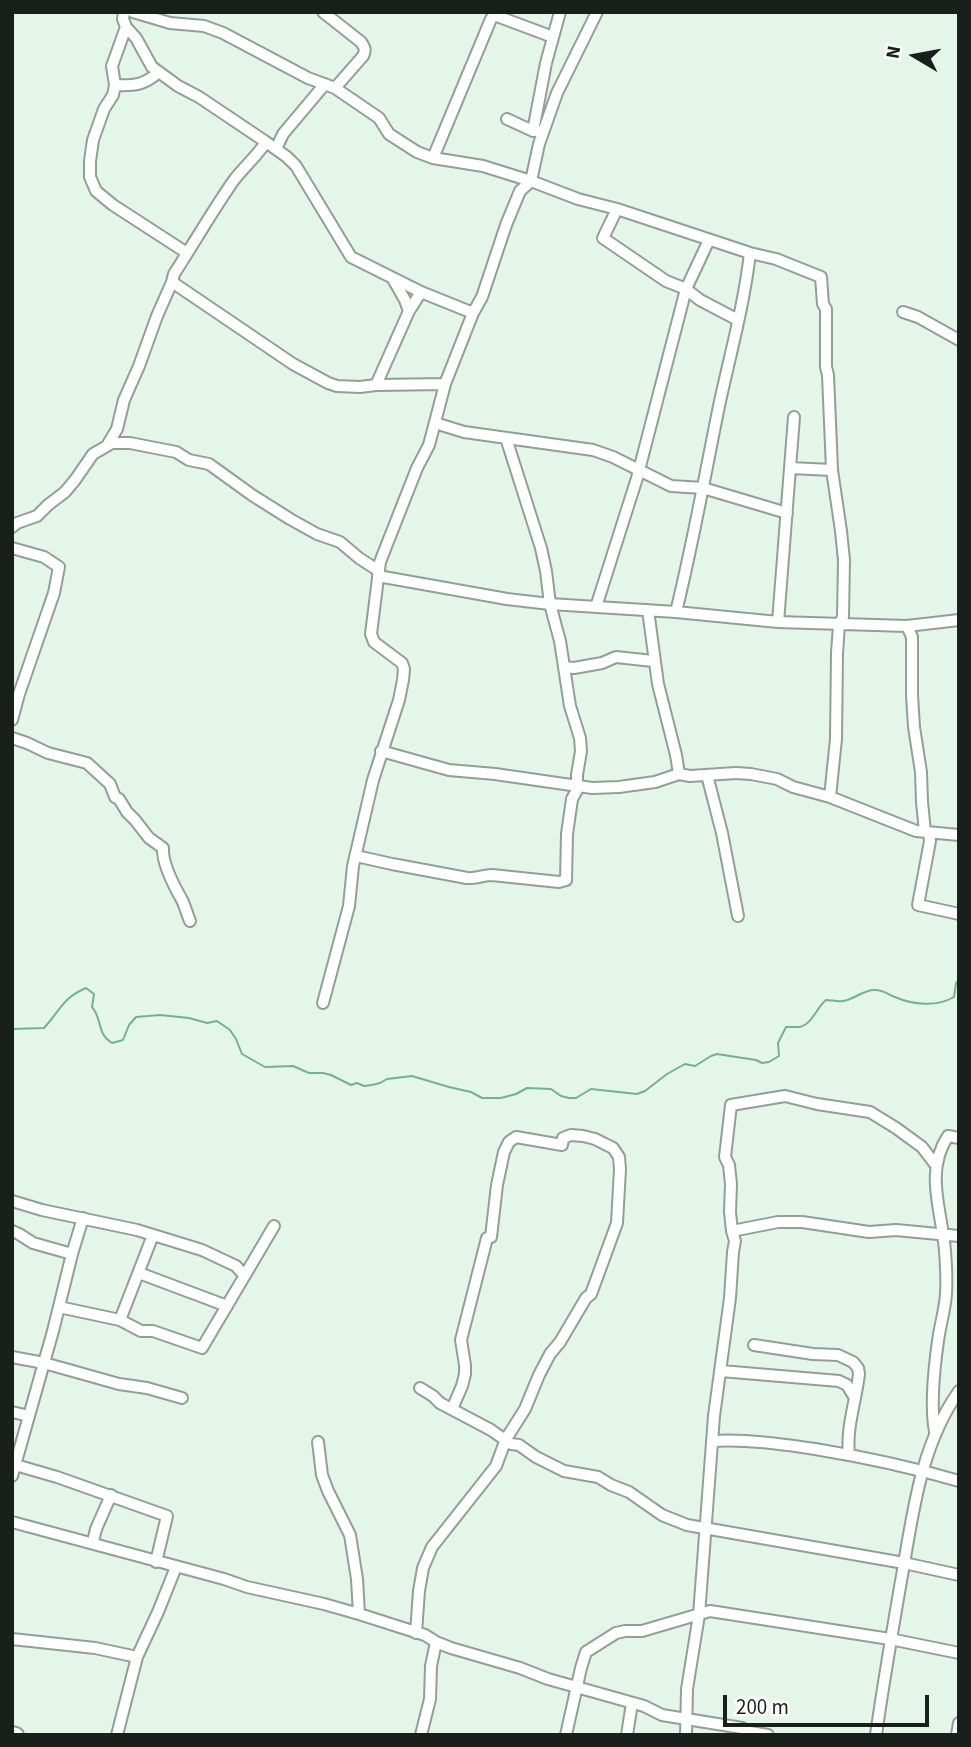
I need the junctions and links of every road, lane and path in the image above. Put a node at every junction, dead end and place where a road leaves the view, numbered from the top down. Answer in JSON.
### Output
{"nodes":[{"id":1,"x":124,"y":12,"type":"edge"},
{"id":2,"x":134,"y":12,"type":"edge"},
{"id":3,"x":323,"y":12,"type":"edge"},
{"id":4,"x":560,"y":12,"type":"edge"},
{"id":5,"x":597,"y":12,"type":"edge"},
{"id":6,"x":126,"y":27,"type":"junction"},
{"id":7,"x":553,"y":37,"type":"junction"},
{"id":8,"x":159,"y":72,"type":"junction"},
{"id":9,"x":115,"y":85,"type":"junction"},
{"id":10,"x":330,"y":86,"type":"junction"},
{"id":11,"x":507,"y":119,"type":"dead end"},
{"id":12,"x":538,"y":131,"type":"junction"},
{"id":13,"x":265,"y":142,"type":"junction"},
{"id":14,"x":276,"y":149,"type":"junction"},
{"id":15,"x":433,"y":158,"type":"junction"},
{"id":16,"x":531,"y":181,"type":"junction"},
{"id":17,"x":617,"y":209,"type":"junction"},
{"id":18,"x":709,"y":240,"type":"junction"},
{"id":19,"x":187,"y":253,"type":"junction"},
{"id":20,"x":750,"y":253,"type":"junction"},
{"id":21,"x":391,"y":277,"type":"junction"},
{"id":22,"x":172,"y":282,"type":"junction"},
{"id":23,"x":686,"y":289,"type":"junction"},
{"id":24,"x":421,"y":292,"type":"junction"},
{"id":25,"x":409,"y":311,"type":"junction"},
{"id":26,"x":903,"y":312,"type":"dead end"},
{"id":27,"x":473,"y":313,"type":"junction"},
{"id":28,"x":738,"y":320,"type":"junction"},
{"id":29,"x":959,"y":340,"type":"edge"},
{"id":30,"x":445,"y":384,"type":"junction"},
{"id":31,"x":376,"y":385,"type":"junction"},
{"id":32,"x":794,"y":416,"type":"dead end"},
{"id":33,"x":435,"y":424,"type":"junction"},
{"id":34,"x":506,"y":438,"type":"junction"},
{"id":35,"x":108,"y":444,"type":"junction"},
{"id":36,"x":790,"y":468,"type":"junction"},
{"id":37,"x":638,"y":470,"type":"junction"},
{"id":38,"x":832,"y":470,"type":"junction"},
{"id":39,"x":703,"y":488,"type":"junction"},
{"id":40,"x":787,"y":513,"type":"junction"},
{"id":41,"x":12,"y":527,"type":"edge"},
{"id":42,"x":12,"y":548,"type":"edge"},
{"id":43,"x":378,"y":573,"type":"junction"},
{"id":44,"x":550,"y":604,"type":"junction"},
{"id":45,"x":596,"y":607,"type":"junction"},
{"id":46,"x":648,"y":610,"type":"junction"},
{"id":47,"x":676,"y":612,"type":"junction"},
{"id":48,"x":959,"y":620,"type":"edge"},
{"id":49,"x":778,"y":622,"type":"junction"},
{"id":50,"x":839,"y":625,"type":"junction"},
{"id":51,"x":908,"y":626,"type":"junction"},
{"id":52,"x":653,"y":661,"type":"junction"},
{"id":53,"x":564,"y":667,"type":"junction"},
{"id":54,"x":12,"y":720,"type":"edge"},
{"id":55,"x":12,"y":738,"type":"edge"},
{"id":56,"x":381,"y":751,"type":"junction"},
{"id":57,"x":679,"y":774,"type":"junction"},
{"id":58,"x":707,"y":775,"type":"junction"},
{"id":59,"x":576,"y":787,"type":"junction"},
{"id":60,"x":830,"y":797,"type":"junction"},
{"id":61,"x":927,"y":832,"type":"junction"},
{"id":62,"x":959,"y":835,"type":"edge"},
{"id":63,"x":356,"y":856,"type":"junction"},
{"id":64,"x":959,"y":914,"type":"edge"},
{"id":65,"x":738,"y":916,"type":"dead end"},
{"id":66,"x":190,"y":921,"type":"dead end"},
{"id":67,"x":323,"y":1003,"type":"dead end"},
{"id":68,"x":959,"y":1138,"type":"edge"},
{"id":69,"x":936,"y":1164,"type":"junction"},
{"id":70,"x":12,"y":1201,"type":"edge"},
{"id":71,"x":83,"y":1219,"type":"junction"},
{"id":72,"x":274,"y":1226,"type":"dead end"},
{"id":73,"x":12,"y":1231,"type":"edge"},
{"id":74,"x":732,"y":1231,"type":"junction"},
{"id":75,"x":153,"y":1235,"type":"junction"},
{"id":76,"x":942,"y":1235,"type":"junction"},
{"id":77,"x":959,"y":1237,"type":"edge"},
{"id":78,"x":72,"y":1254,"type":"junction"},
{"id":79,"x":139,"y":1273,"type":"junction"},
{"id":80,"x":244,"y":1275,"type":"junction"},
{"id":81,"x":227,"y":1306,"type":"junction"},
{"id":82,"x":59,"y":1307,"type":"junction"},
{"id":83,"x":120,"y":1320,"type":"junction"},
{"id":84,"x":754,"y":1345,"type":"dead end"},
{"id":85,"x":12,"y":1357,"type":"edge"},
{"id":86,"x":44,"y":1363,"type":"junction"},
{"id":87,"x":721,"y":1371,"type":"junction"},
{"id":88,"x":420,"y":1388,"type":"dead end"},
{"id":89,"x":959,"y":1391,"type":"edge"},
{"id":90,"x":182,"y":1398,"type":"dead end"},
{"id":91,"x":855,"y":1398,"type":"junction"},
{"id":92,"x":452,"y":1409,"type":"junction"},
{"id":93,"x":12,"y":1412,"type":"edge"},
{"id":94,"x":29,"y":1416,"type":"junction"},
{"id":95,"x":935,"y":1432,"type":"junction"},
{"id":96,"x":506,"y":1439,"type":"junction"},
{"id":97,"x":712,"y":1441,"type":"junction"},
{"id":98,"x":318,"y":1442,"type":"dead end"},
{"id":99,"x":849,"y":1455,"type":"junction"},
{"id":100,"x":13,"y":1468,"type":"edge"},
{"id":101,"x":922,"y":1470,"type":"junction"},
{"id":102,"x":959,"y":1481,"type":"edge"},
{"id":103,"x":111,"y":1495,"type":"junction"},
{"id":104,"x":12,"y":1522,"type":"edge"},
{"id":105,"x":706,"y":1530,"type":"junction"},
{"id":106,"x":93,"y":1542,"type":"junction"},
{"id":107,"x":156,"y":1562,"type":"junction"},
{"id":108,"x":904,"y":1563,"type":"junction"},
{"id":109,"x":176,"y":1567,"type":"junction"},
{"id":110,"x":959,"y":1574,"type":"edge"},
{"id":111,"x":359,"y":1614,"type":"junction"},
{"id":112,"x":699,"y":1615,"type":"junction"},
{"id":113,"x":416,"y":1633,"type":"junction"},
{"id":114,"x":12,"y":1639,"type":"edge"},
{"id":115,"x":890,"y":1639,"type":"junction"},
{"id":116,"x":436,"y":1643,"type":"junction"},
{"id":117,"x":959,"y":1653,"type":"edge"},
{"id":118,"x":137,"y":1657,"type":"junction"},
{"id":119,"x":577,"y":1686,"type":"junction"},
{"id":120,"x":632,"y":1703,"type":"junction"},
{"id":121,"x":687,"y":1719,"type":"junction"},
{"id":122,"x":959,"y":1723,"type":"edge"},
{"id":123,"x":117,"y":1735,"type":"edge"},
{"id":124,"x":421,"y":1735,"type":"edge"},
{"id":125,"x":566,"y":1735,"type":"edge"},
{"id":126,"x":627,"y":1735,"type":"edge"},
{"id":127,"x":686,"y":1735,"type":"edge"},
{"id":128,"x":768,"y":1735,"type":"edge"},
{"id":129,"x":876,"y":1735,"type":"edge"},
{"id":130,"x":957,"y":1735,"type":"edge"}],
"edges":[{"from":1,"to":6,"type":"street"},
{"from":2,"to":10,"type":"street"},
{"from":3,"to":10,"type":"street"},
{"from":4,"to":7,"type":"street"},
{"from":5,"to":12,"type":"street"},
{"from":6,"to":8,"type":"street"},
{"from":6,"to":9,"type":"street"},
{"from":7,"to":12,"type":"street"},
{"from":7,"to":15,"type":"street"},
{"from":8,"to":9,"type":"street"},
{"from":8,"to":13,"type":"street"},
{"from":9,"to":19,"type":"street"},
{"from":10,"to":14,"type":"street"},
{"from":10,"to":15,"type":"street"},
{"from":11,"to":12,"type":"street"},
{"from":12,"to":16,"type":"street"},
{"from":13,"to":14,"type":"street"},
{"from":13,"to":19,"type":"street"},
{"from":14,"to":21,"type":"street"},
{"from":15,"to":16,"type":"street"},
{"from":16,"to":17,"type":"street"},
{"from":16,"to":27,"type":"street"},
{"from":17,"to":18,"type":"street"},
{"from":17,"to":23,"type":"street"},
{"from":18,"to":20,"type":"street"},
{"from":18,"to":23,"type":"street"},
{"from":19,"to":22,"type":"street"},
{"from":20,"to":28,"type":"street"},
{"from":20,"to":38,"type":"street"},
{"from":21,"to":24,"type":"street"},
{"from":21,"to":25,"type":"street"},
{"from":22,"to":31,"type":"street"},
{"from":22,"to":35,"type":"street"},
{"from":23,"to":28,"type":"street"},
{"from":23,"to":37,"type":"street"},
{"from":24,"to":25,"type":"street"},
{"from":24,"to":27,"type":"street"},
{"from":25,"to":31,"type":"street"},
{"from":26,"to":29,"type":"street"},
{"from":27,"to":30,"type":"street"},
{"from":28,"to":39,"type":"street"},
{"from":30,"to":31,"type":"street"},
{"from":30,"to":33,"type":"street"},
{"from":32,"to":36,"type":"street"},
{"from":33,"to":34,"type":"street"},
{"from":33,"to":43,"type":"street"},
{"from":34,"to":37,"type":"street"},
{"from":34,"to":44,"type":"street"},
{"from":35,"to":41,"type":"street"},
{"from":35,"to":43,"type":"street"},
{"from":36,"to":38,"type":"street"},
{"from":36,"to":40,"type":"street"},
{"from":37,"to":39,"type":"street"},
{"from":37,"to":45,"type":"street"},
{"from":38,"to":50,"type":"street"},
{"from":39,"to":40,"type":"street"},
{"from":39,"to":47,"type":"street"},
{"from":40,"to":49,"type":"street"},
{"from":42,"to":54,"type":"street"},
{"from":43,"to":44,"type":"street"},
{"from":43,"to":56,"type":"street"},
{"from":44,"to":45,"type":"street"},
{"from":44,"to":53,"type":"street"},
{"from":45,"to":46,"type":"street"},
{"from":46,"to":47,"type":"street"},
{"from":46,"to":52,"type":"street"},
{"from":47,"to":49,"type":"street"},
{"from":48,"to":51,"type":"street"},
{"from":49,"to":50,"type":"street"},
{"from":50,"to":51,"type":"street"},
{"from":50,"to":60,"type":"street"},
{"from":51,"to":61,"type":"street"},
{"from":52,"to":53,"type":"street"},
{"from":52,"to":57,"type":"street"},
{"from":53,"to":59,"type":"street"},
{"from":55,"to":66,"type":"street"},
{"from":56,"to":59,"type":"street"},
{"from":56,"to":63,"type":"street"},
{"from":57,"to":58,"type":"street"},
{"from":57,"to":59,"type":"street"},
{"from":58,"to":60,"type":"street"},
{"from":58,"to":65,"type":"street"},
{"from":59,"to":63,"type":"street"},
{"from":60,"to":61,"type":"street"},
{"from":61,"to":62,"type":"street"},
{"from":61,"to":64,"type":"street"},
{"from":63,"to":67,"type":"street"},
{"from":68,"to":69,"type":"street"},
{"from":69,"to":74,"type":"street"},
{"from":69,"to":76,"type":"street"},
{"from":70,"to":71,"type":"street"},
{"from":71,"to":75,"type":"street"},
{"from":71,"to":78,"type":"street"},
{"from":72,"to":80,"type":"street"},
{"from":73,"to":78,"type":"street"},
{"from":74,"to":76,"type":"street"},
{"from":74,"to":87,"type":"street"},
{"from":75,"to":79,"type":"street"},
{"from":75,"to":80,"type":"street"},
{"from":76,"to":77,"type":"street"},
{"from":76,"to":95,"type":"street"},
{"from":78,"to":82,"type":"street"},
{"from":79,"to":81,"type":"street"},
{"from":79,"to":83,"type":"street"},
{"from":80,"to":81,"type":"street"},
{"from":81,"to":83,"type":"street"},
{"from":82,"to":83,"type":"street"},
{"from":82,"to":86,"type":"street"},
{"from":84,"to":91,"type":"street"},
{"from":85,"to":86,"type":"street"},
{"from":86,"to":90,"type":"street"},
{"from":86,"to":94,"type":"street"},
{"from":87,"to":91,"type":"street"},
{"from":87,"to":97,"type":"street"},
{"from":88,"to":92,"type":"street"},
{"from":89,"to":95,"type":"street"},
{"from":91,"to":99,"type":"street"},
{"from":92,"to":96,"type":"street"},
{"from":92,"to":96,"type":"street"},
{"from":93,"to":94,"type":"street"},
{"from":94,"to":100,"type":"street"},
{"from":95,"to":101,"type":"street"},
{"from":96,"to":105,"type":"street"},
{"from":96,"to":113,"type":"street"},
{"from":97,"to":99,"type":"street"},
{"from":97,"to":105,"type":"street"},
{"from":98,"to":111,"type":"street"},
{"from":99,"to":101,"type":"street"},
{"from":100,"to":103,"type":"street"},
{"from":101,"to":102,"type":"street"},
{"from":101,"to":108,"type":"street"},
{"from":103,"to":106,"type":"street"},
{"from":103,"to":107,"type":"street"},
{"from":104,"to":106,"type":"street"},
{"from":105,"to":108,"type":"street"},
{"from":105,"to":112,"type":"street"},
{"from":106,"to":107,"type":"street"},
{"from":107,"to":109,"type":"street"},
{"from":108,"to":110,"type":"street"},
{"from":108,"to":115,"type":"street"},
{"from":109,"to":111,"type":"street"},
{"from":109,"to":118,"type":"street"},
{"from":111,"to":113,"type":"street"},
{"from":112,"to":115,"type":"street"},
{"from":112,"to":119,"type":"street"},
{"from":112,"to":121,"type":"street"},
{"from":113,"to":116,"type":"street"},
{"from":114,"to":118,"type":"street"},
{"from":115,"to":117,"type":"street"},
{"from":115,"to":129,"type":"street"},
{"from":116,"to":119,"type":"street"},
{"from":116,"to":124,"type":"street"},
{"from":118,"to":123,"type":"street"},
{"from":119,"to":120,"type":"street"},
{"from":119,"to":125,"type":"street"},
{"from":120,"to":121,"type":"street"},
{"from":120,"to":126,"type":"street"},
{"from":121,"to":127,"type":"street"},
{"from":121,"to":128,"type":"street"},
{"from":122,"to":130,"type":"street"}]}
